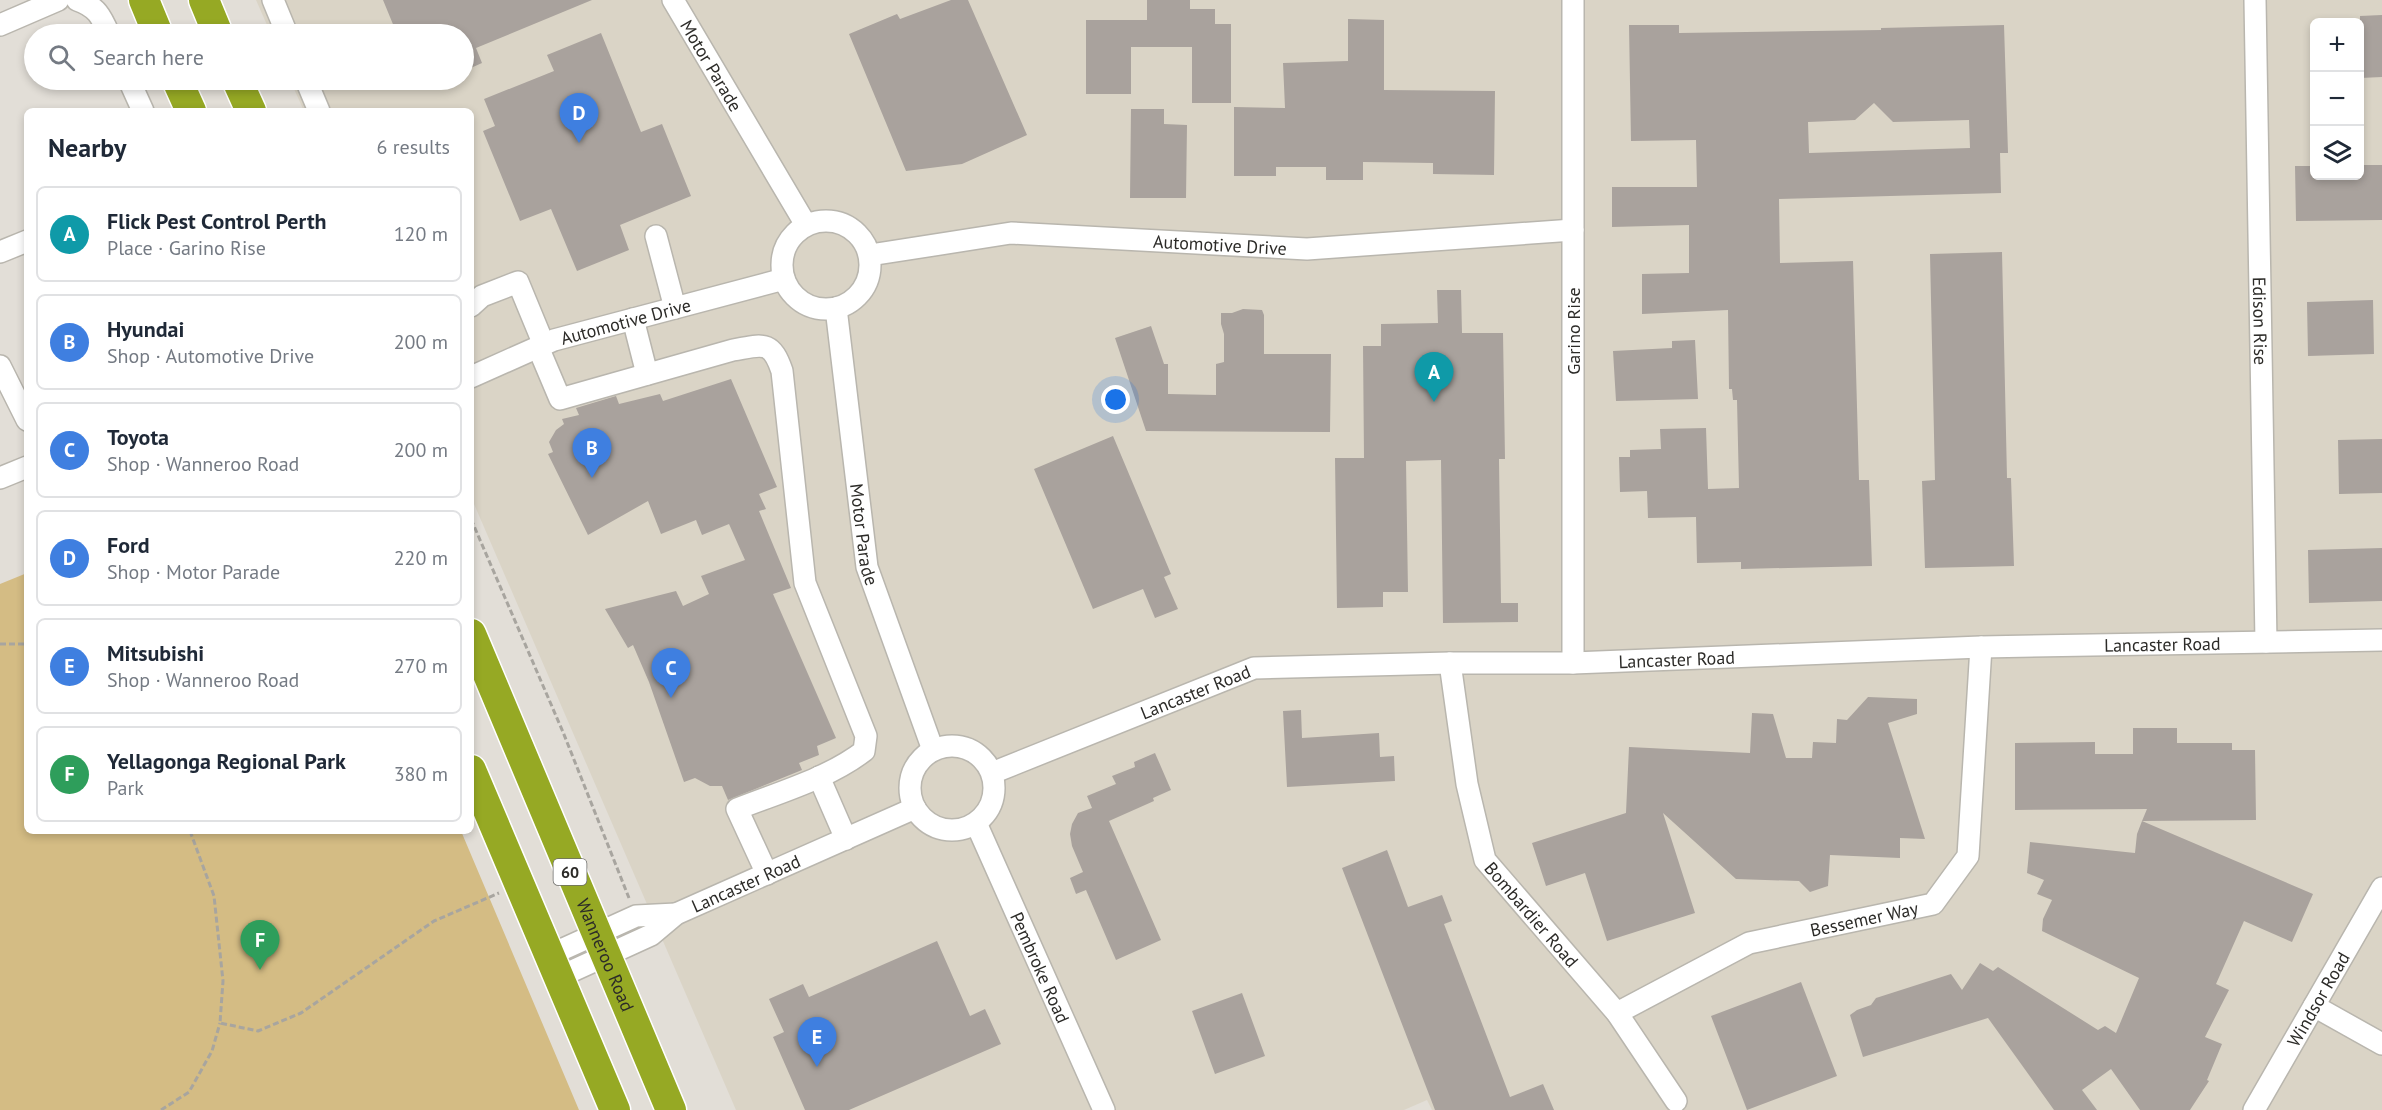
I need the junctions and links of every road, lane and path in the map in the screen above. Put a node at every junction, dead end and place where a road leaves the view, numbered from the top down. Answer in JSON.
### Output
{"nodes":[{"id":1,"x":58,"y":0,"type":"edge"},
{"id":2,"x":77,"y":0,"type":"edge"},
{"id":3,"x":144,"y":0,"type":"edge"},
{"id":4,"x":204,"y":0,"type":"edge"},
{"id":5,"x":273,"y":0,"type":"edge"},
{"id":6,"x":673,"y":0,"type":"edge"},
{"id":7,"x":1573,"y":0,"type":"edge"},
{"id":8,"x":2255,"y":0,"type":"edge"},
{"id":9,"x":105,"y":24,"type":"edge"},
{"id":10,"x":154,"y":24,"type":"edge"},
{"id":11,"x":214,"y":24,"type":"edge"},
{"id":12,"x":283,"y":24,"type":"edge"},
{"id":13,"x":0,"y":25,"type":"edge"},
{"id":14,"x":134,"y":90,"type":"edge"},
{"id":15,"x":181,"y":90,"type":"edge"},
{"id":16,"x":242,"y":90,"type":"edge"},
{"id":17,"x":310,"y":90,"type":"edge"},
{"id":18,"x":142,"y":108,"type":"edge"},
{"id":19,"x":189,"y":108,"type":"edge"},
{"id":20,"x":250,"y":108,"type":"edge"},
{"id":21,"x":318,"y":108,"type":"edge"},
{"id":22,"x":806,"y":225,"type":"junction"},
{"id":23,"x":1573,"y":230,"type":"junction"},
{"id":24,"x":656,"y":236,"type":"dead end"},
{"id":25,"x":24,"y":242,"type":"edge"},
{"id":26,"x":0,"y":252,"type":"edge"},
{"id":27,"x":870,"y":255,"type":"junction"},
{"id":28,"x":784,"y":279,"type":"junction"},
{"id":29,"x":474,"y":303,"type":"edge"},
{"id":30,"x":675,"y":308,"type":"junction"},
{"id":31,"x":836,"y":308,"type":"junction"},
{"id":32,"x":633,"y":319,"type":"junction"},
{"id":33,"x":541,"y":346,"type":"junction"},
{"id":34,"x":0,"y":366,"type":"edge"},
{"id":35,"x":647,"y":374,"type":"junction"},
{"id":36,"x":474,"y":376,"type":"edge"},
{"id":37,"x":24,"y":414,"type":"edge"},
{"id":38,"x":24,"y":467,"type":"edge"},
{"id":39,"x":0,"y":478,"type":"edge"},
{"id":40,"x":474,"y":526,"type":"edge"},
{"id":41,"x":2382,"y":640,"type":"edge"},
{"id":42,"x":474,"y":641,"type":"edge"},
{"id":43,"x":2266,"y":642,"type":"junction"},
{"id":44,"x":0,"y":644,"type":"edge"},
{"id":45,"x":24,"y":644,"type":"edge"},
{"id":46,"x":1982,"y":647,"type":"junction"},
{"id":47,"x":1450,"y":663,"type":"junction"},
{"id":48,"x":1573,"y":663,"type":"junction"},
{"id":49,"x":933,"y":750,"type":"junction"},
{"id":50,"x":992,"y":773,"type":"junction"},
{"id":51,"x":474,"y":777,"type":"edge"},
{"id":52,"x":819,"y":777,"type":"junction"},
{"id":53,"x":915,"y":808,"type":"junction"},
{"id":54,"x":976,"y":823,"type":"junction"},
{"id":55,"x":191,"y":834,"type":"edge"},
{"id":56,"x":846,"y":839,"type":"junction"},
{"id":57,"x":767,"y":874,"type":"junction"},
{"id":58,"x":520,"y":884,"type":"junction"},
{"id":59,"x":2382,"y":888,"type":"edge"},
{"id":60,"x":676,"y":914,"type":"junction"},
{"id":61,"x":636,"y":916,"type":"junction"},
{"id":62,"x":601,"y":945,"type":"junction"},
{"id":63,"x":554,"y":966,"type":"junction"},
{"id":64,"x":2314,"y":1006,"type":"junction"},
{"id":65,"x":1617,"y":1013,"type":"junction"},
{"id":66,"x":220,"y":1023,"type":"junction"},
{"id":67,"x":2382,"y":1044,"type":"edge"},
{"id":68,"x":1676,"y":1101,"type":"dead end"},
{"id":69,"x":161,"y":1110,"type":"edge"},
{"id":70,"x":615,"y":1110,"type":"edge"},
{"id":71,"x":671,"y":1110,"type":"edge"},
{"id":72,"x":1104,"y":1110,"type":"edge"},
{"id":73,"x":2254,"y":1110,"type":"edge"}],
"edges":[{"from":1,"to":13,"type":"street"},
{"from":2,"to":9,"type":"street"},
{"from":3,"to":10,"type":"highway"},
{"from":4,"to":11,"type":"highway"},
{"from":5,"to":12,"type":"street"},
{"from":6,"to":22,"type":"street","name":"Motor Parade"},
{"from":7,"to":23,"type":"street","name":"Garino Rise"},
{"from":8,"to":43,"type":"street","name":"Edison Rise"},
{"from":14,"to":18,"type":"street"},
{"from":15,"to":19,"type":"highway"},
{"from":16,"to":20,"type":"highway"},
{"from":17,"to":21,"type":"street"},
{"from":22,"to":27,"type":"street"},
{"from":22,"to":28,"type":"street"},
{"from":23,"to":27,"type":"street","name":"Automotive Drive"},
{"from":23,"to":48,"type":"street","name":"Garino Rise"},
{"from":24,"to":30,"type":"street"},
{"from":25,"to":26,"type":"street"},
{"from":27,"to":31,"type":"street"},
{"from":28,"to":30,"type":"street","name":"Automotive Drive"},
{"from":28,"to":31,"type":"street"},
{"from":29,"to":33,"type":"street"},
{"from":30,"to":32,"type":"street","name":"Automotive Drive"},
{"from":31,"to":49,"type":"street","name":"Motor Parade"},
{"from":32,"to":33,"type":"street","name":"Automotive Drive"},
{"from":32,"to":35,"type":"street"},
{"from":33,"to":35,"type":"street"},
{"from":33,"to":36,"type":"street","name":"Automotive Drive"},
{"from":34,"to":37,"type":"street"},
{"from":35,"to":52,"type":"street"},
{"from":38,"to":39,"type":"street"},
{"from":40,"to":61,"type":"path"},
{"from":41,"to":43,"type":"street","name":"Lancaster Road"},
{"from":42,"to":62,"type":"highway","name":"Wanneroo Road","number":"60"},
{"from":43,"to":46,"type":"street","name":"Lancaster Road"},
{"from":44,"to":45,"type":"path"},
{"from":46,"to":48,"type":"street","name":"Lancaster Road"},
{"from":46,"to":65,"type":"street","name":"Bessemer Way"},
{"from":47,"to":48,"type":"street","name":"Lancaster Road"},
{"from":47,"to":50,"type":"street","name":"Lancaster Road"},
{"from":47,"to":65,"type":"street","name":"Bombardier Road"},
{"from":49,"to":50,"type":"street"},
{"from":49,"to":53,"type":"street"},
{"from":50,"to":54,"type":"street"},
{"from":51,"to":58,"type":"highway"},
{"from":52,"to":56,"type":"street"},
{"from":52,"to":57,"type":"street"},
{"from":53,"to":54,"type":"street"},
{"from":53,"to":56,"type":"street","name":"Lancaster Road"},
{"from":54,"to":72,"type":"street","name":"Pembroke Road"},
{"from":55,"to":66,"type":"path"},
{"from":56,"to":57,"type":"street","name":"Lancaster Road"},
{"from":57,"to":60,"type":"street","name":"Lancaster Road"},
{"from":58,"to":63,"type":"highway"},
{"from":58,"to":66,"type":"path"},
{"from":59,"to":64,"type":"street","name":"Windsor Road"},
{"from":60,"to":61,"type":"street","name":"Lancaster Road"},
{"from":60,"to":62,"type":"street","name":"Lancaster Road"},
{"from":61,"to":62,"type":"street","name":"Lancaster Road"},
{"from":62,"to":63,"type":"street","name":"Lancaster Road"},
{"from":62,"to":71,"type":"highway","name":"Wanneroo Road","number":"60"},
{"from":63,"to":70,"type":"highway"},
{"from":64,"to":67,"type":"street"},
{"from":64,"to":73,"type":"street","name":"Windsor Road"},
{"from":65,"to":68,"type":"street","name":"Bombardier Road"},
{"from":66,"to":69,"type":"path"}]}
